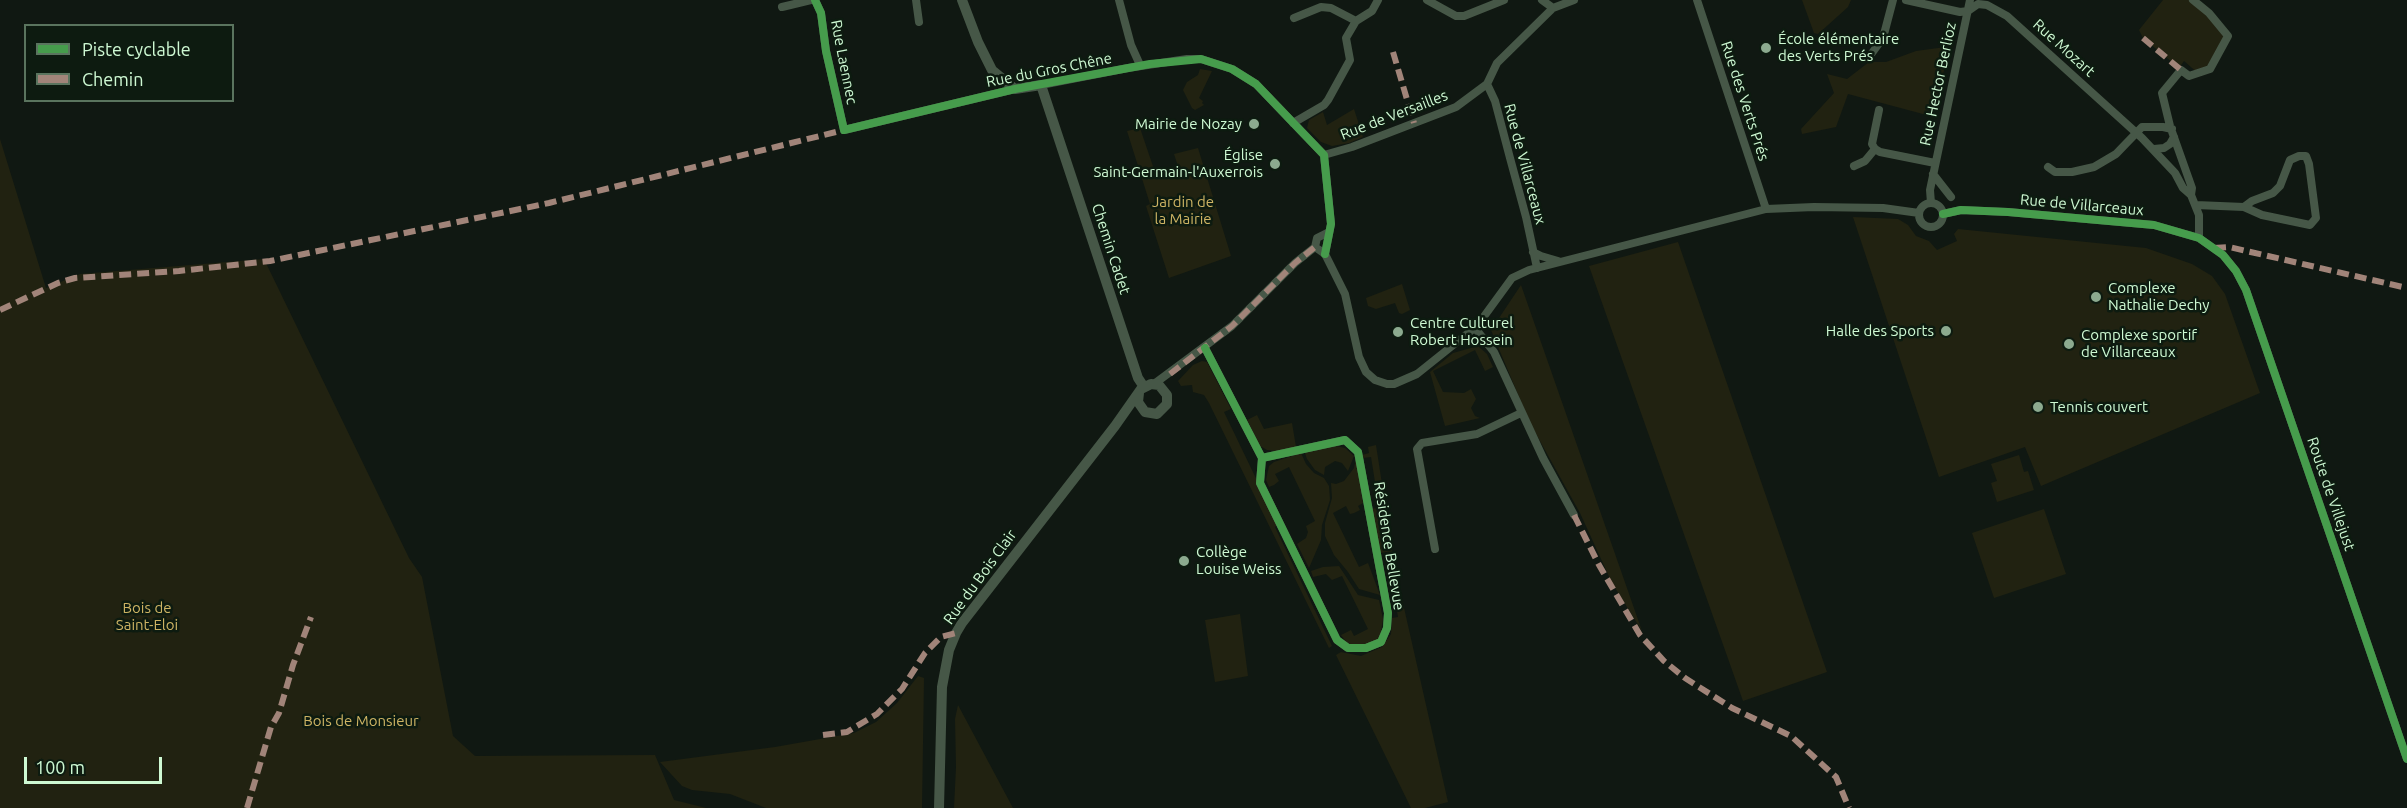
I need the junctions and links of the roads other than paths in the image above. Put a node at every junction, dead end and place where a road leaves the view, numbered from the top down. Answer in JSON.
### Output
{"nodes":[{"id":1,"x":813,"y":0,"type":"edge"},
{"id":2,"x":916,"y":0,"type":"edge"},
{"id":3,"x":962,"y":0,"type":"edge"},
{"id":4,"x":1119,"y":0,"type":"edge"},
{"id":5,"x":1378,"y":0,"type":"edge"},
{"id":6,"x":1427,"y":0,"type":"edge"},
{"id":7,"x":1504,"y":0,"type":"edge"},
{"id":8,"x":1542,"y":0,"type":"edge"},
{"id":9,"x":1574,"y":0,"type":"edge"},
{"id":10,"x":1697,"y":0,"type":"edge"},
{"id":11,"x":1893,"y":0,"type":"edge"},
{"id":12,"x":1906,"y":0,"type":"edge"},
{"id":13,"x":1970,"y":0,"type":"edge"},
{"id":14,"x":2193,"y":0,"type":"edge"},
{"id":15,"x":782,"y":8,"type":"dead end"},
{"id":16,"x":1553,"y":8,"type":"junction"},
{"id":17,"x":1968,"y":11,"type":"junction"},
{"id":18,"x":1294,"y":18,"type":"dead end"},
{"id":19,"x":1356,"y":21,"type":"junction"},
{"id":20,"x":920,"y":22,"type":"dead end"},
{"id":21,"x":1872,"y":53,"type":"dead end"},
{"id":22,"x":1140,"y":66,"type":"junction"},
{"id":23,"x":1487,"y":84,"type":"junction"},
{"id":24,"x":1041,"y":85,"type":"junction"},
{"id":25,"x":1015,"y":89,"type":"junction"},
{"id":26,"x":1880,"y":110,"type":"dead end"},
{"id":27,"x":1293,"y":123,"type":"junction"},
{"id":28,"x":844,"y":130,"type":"joint"},
{"id":29,"x":2170,"y":131,"type":"junction"},
{"id":30,"x":2135,"y":132,"type":"junction"},
{"id":31,"x":2150,"y":146,"type":"junction"},
{"id":32,"x":1875,"y":149,"type":"junction"},
{"id":33,"x":1324,"y":155,"type":"junction"},
{"id":34,"x":1935,"y":163,"type":"junction"},
{"id":35,"x":1854,"y":166,"type":"dead end"},
{"id":36,"x":2048,"y":167,"type":"dead end"},
{"id":37,"x":1933,"y":174,"type":"junction"},
{"id":38,"x":2192,"y":195,"type":"junction"},
{"id":39,"x":1951,"y":197,"type":"dead end"},
{"id":40,"x":1931,"y":203,"type":"junction"},
{"id":41,"x":2196,"y":205,"type":"junction"},
{"id":42,"x":2244,"y":207,"type":"junction"},
{"id":43,"x":1766,"y":210,"type":"junction"},
{"id":44,"x":1919,"y":213,"type":"junction"},
{"id":45,"x":1943,"y":214,"type":"junction"},
{"id":46,"x":1329,"y":232,"type":"junction"},
{"id":47,"x":2199,"y":238,"type":"junction"},
{"id":48,"x":1315,"y":247,"type":"junction"},
{"id":49,"x":2213,"y":248,"type":"joint"},
{"id":50,"x":1533,"y":252,"type":"junction"},
{"id":51,"x":1325,"y":254,"type":"junction"},
{"id":52,"x":1559,"y":261,"type":"junction"},
{"id":53,"x":1537,"y":268,"type":"junction"},
{"id":54,"x":1475,"y":328,"type":"junction"},
{"id":55,"x":1205,"y":348,"type":"junction"},
{"id":56,"x":1170,"y":374,"type":"junction"},
{"id":57,"x":1146,"y":388,"type":"junction"},
{"id":58,"x":1165,"y":390,"type":"junction"},
{"id":59,"x":1142,"y":410,"type":"junction"},
{"id":60,"x":1521,"y":413,"type":"junction"},
{"id":61,"x":1115,"y":426,"type":"junction"},
{"id":62,"x":1262,"y":458,"type":"junction"},
{"id":63,"x":1574,"y":515,"type":"dead end"},
{"id":64,"x":1435,"y":549,"type":"dead end"},
{"id":65,"x":2407,"y":759,"type":"edge"},
{"id":66,"x":939,"y":808,"type":"edge"}],
"edges":[{"from":1,"to":15,"type":"street","name":"Rue Laennec"},
{"from":1,"to":28,"type":"street","name":"Rue Laennec"},
{"from":2,"to":20,"type":"street"},
{"from":3,"to":25,"type":"street"},
{"from":4,"to":22,"type":"street"},
{"from":5,"to":19,"type":"street"},
{"from":6,"to":7,"type":"street"},
{"from":8,"to":16,"type":"street"},
{"from":9,"to":16,"type":"street","name":"Rue de Versailles"},
{"from":10,"to":43,"type":"street","name":"Rue des Verts Prés"},
{"from":11,"to":21,"type":"street"},
{"from":12,"to":17,"type":"street","name":"Rue Mozart"},
{"from":13,"to":17,"type":"street","name":"Rue Hector Berlioz"},
{"from":14,"to":29,"type":"street","name":"Rue Mozart"},
{"from":16,"to":23,"type":"street","name":"Rue de Versailles"},
{"from":17,"to":30,"type":"street","name":"Rue Mozart"},
{"from":17,"to":34,"type":"street","name":"Rue Hector Berlioz"},
{"from":18,"to":19,"type":"street"},
{"from":19,"to":27,"type":"street"},
{"from":22,"to":24,"type":"street","name":"Rue du Gros Chêne"},
{"from":22,"to":27,"type":"street","name":"Rue du Gros Chêne"},
{"from":23,"to":33,"type":"street","name":"Rue de Versailles"},
{"from":23,"to":50,"type":"street","name":"Rue de Villarceaux"},
{"from":24,"to":25,"type":"street","name":"Rue du Gros Chêne"},
{"from":24,"to":57,"type":"street","name":"Chemin Cadet"},
{"from":25,"to":28,"type":"street","name":"Rue du Gros Chêne"},
{"from":26,"to":32,"type":"street"},
{"from":27,"to":33,"type":"street"},
{"from":29,"to":30,"type":"street"},
{"from":29,"to":31,"type":"street"},
{"from":29,"to":31,"type":"street"},
{"from":29,"to":38,"type":"street","name":"Rue Mozart"},
{"from":30,"to":31,"type":"street","name":"Rue Mozart"},
{"from":30,"to":36,"type":"street"},
{"from":31,"to":38,"type":"street","name":"Rue Mozart"},
{"from":32,"to":34,"type":"street"},
{"from":32,"to":35,"type":"street"},
{"from":33,"to":46,"type":"street"},
{"from":34,"to":37,"type":"street","name":"Rue Hector Berlioz"},
{"from":37,"to":39,"type":"street"},
{"from":37,"to":40,"type":"street","name":"Rue Hector Berlioz"},
{"from":38,"to":41,"type":"street","name":"Rue Mozart"},
{"from":40,"to":44,"type":"street"},
{"from":40,"to":45,"type":"street"},
{"from":41,"to":42,"type":"street"},
{"from":41,"to":47,"type":"street","name":"Rue Mozart"},
{"from":42,"to":42,"type":"street"},
{"from":43,"to":44,"type":"street"},
{"from":43,"to":52,"type":"street"},
{"from":44,"to":45,"type":"street"},
{"from":45,"to":47,"type":"street","name":"Rue de Villarceaux"},
{"from":46,"to":48,"type":"street","name":"Rue du Bois Clair"},
{"from":46,"to":51,"type":"street"},
{"from":47,"to":49,"type":"street","name":"Rue de Villarceaux"},
{"from":48,"to":51,"type":"street"},
{"from":48,"to":55,"type":"street","name":"Rue du Bois Clair"},
{"from":49,"to":65,"type":"street","name":"Route de Villejust"},
{"from":50,"to":52,"type":"street"},
{"from":50,"to":53,"type":"street","name":"Rue de Villarceaux"},
{"from":51,"to":54,"type":"street"},
{"from":52,"to":53,"type":"street"},
{"from":53,"to":54,"type":"street"},
{"from":54,"to":60,"type":"street"},
{"from":55,"to":56,"type":"street","name":"Rue du Bois Clair"},
{"from":55,"to":62,"type":"street","name":"Résidence Bellevue"},
{"from":56,"to":57,"type":"street","name":"Rue du Bois Clair"},
{"from":56,"to":58,"type":"street"},
{"from":57,"to":58,"type":"street"},
{"from":57,"to":59,"type":"street"},
{"from":57,"to":61,"type":"street","name":"Rue du Bois Clair"},
{"from":58,"to":59,"type":"street"},
{"from":59,"to":61,"type":"street","name":"Rue du Bois Clair"},
{"from":60,"to":63,"type":"street"},
{"from":60,"to":64,"type":"street"},
{"from":61,"to":66,"type":"street","name":"Rue du Bois Clair"},
{"from":62,"to":62,"type":"street","name":"Résidence Bellevue"}]}
